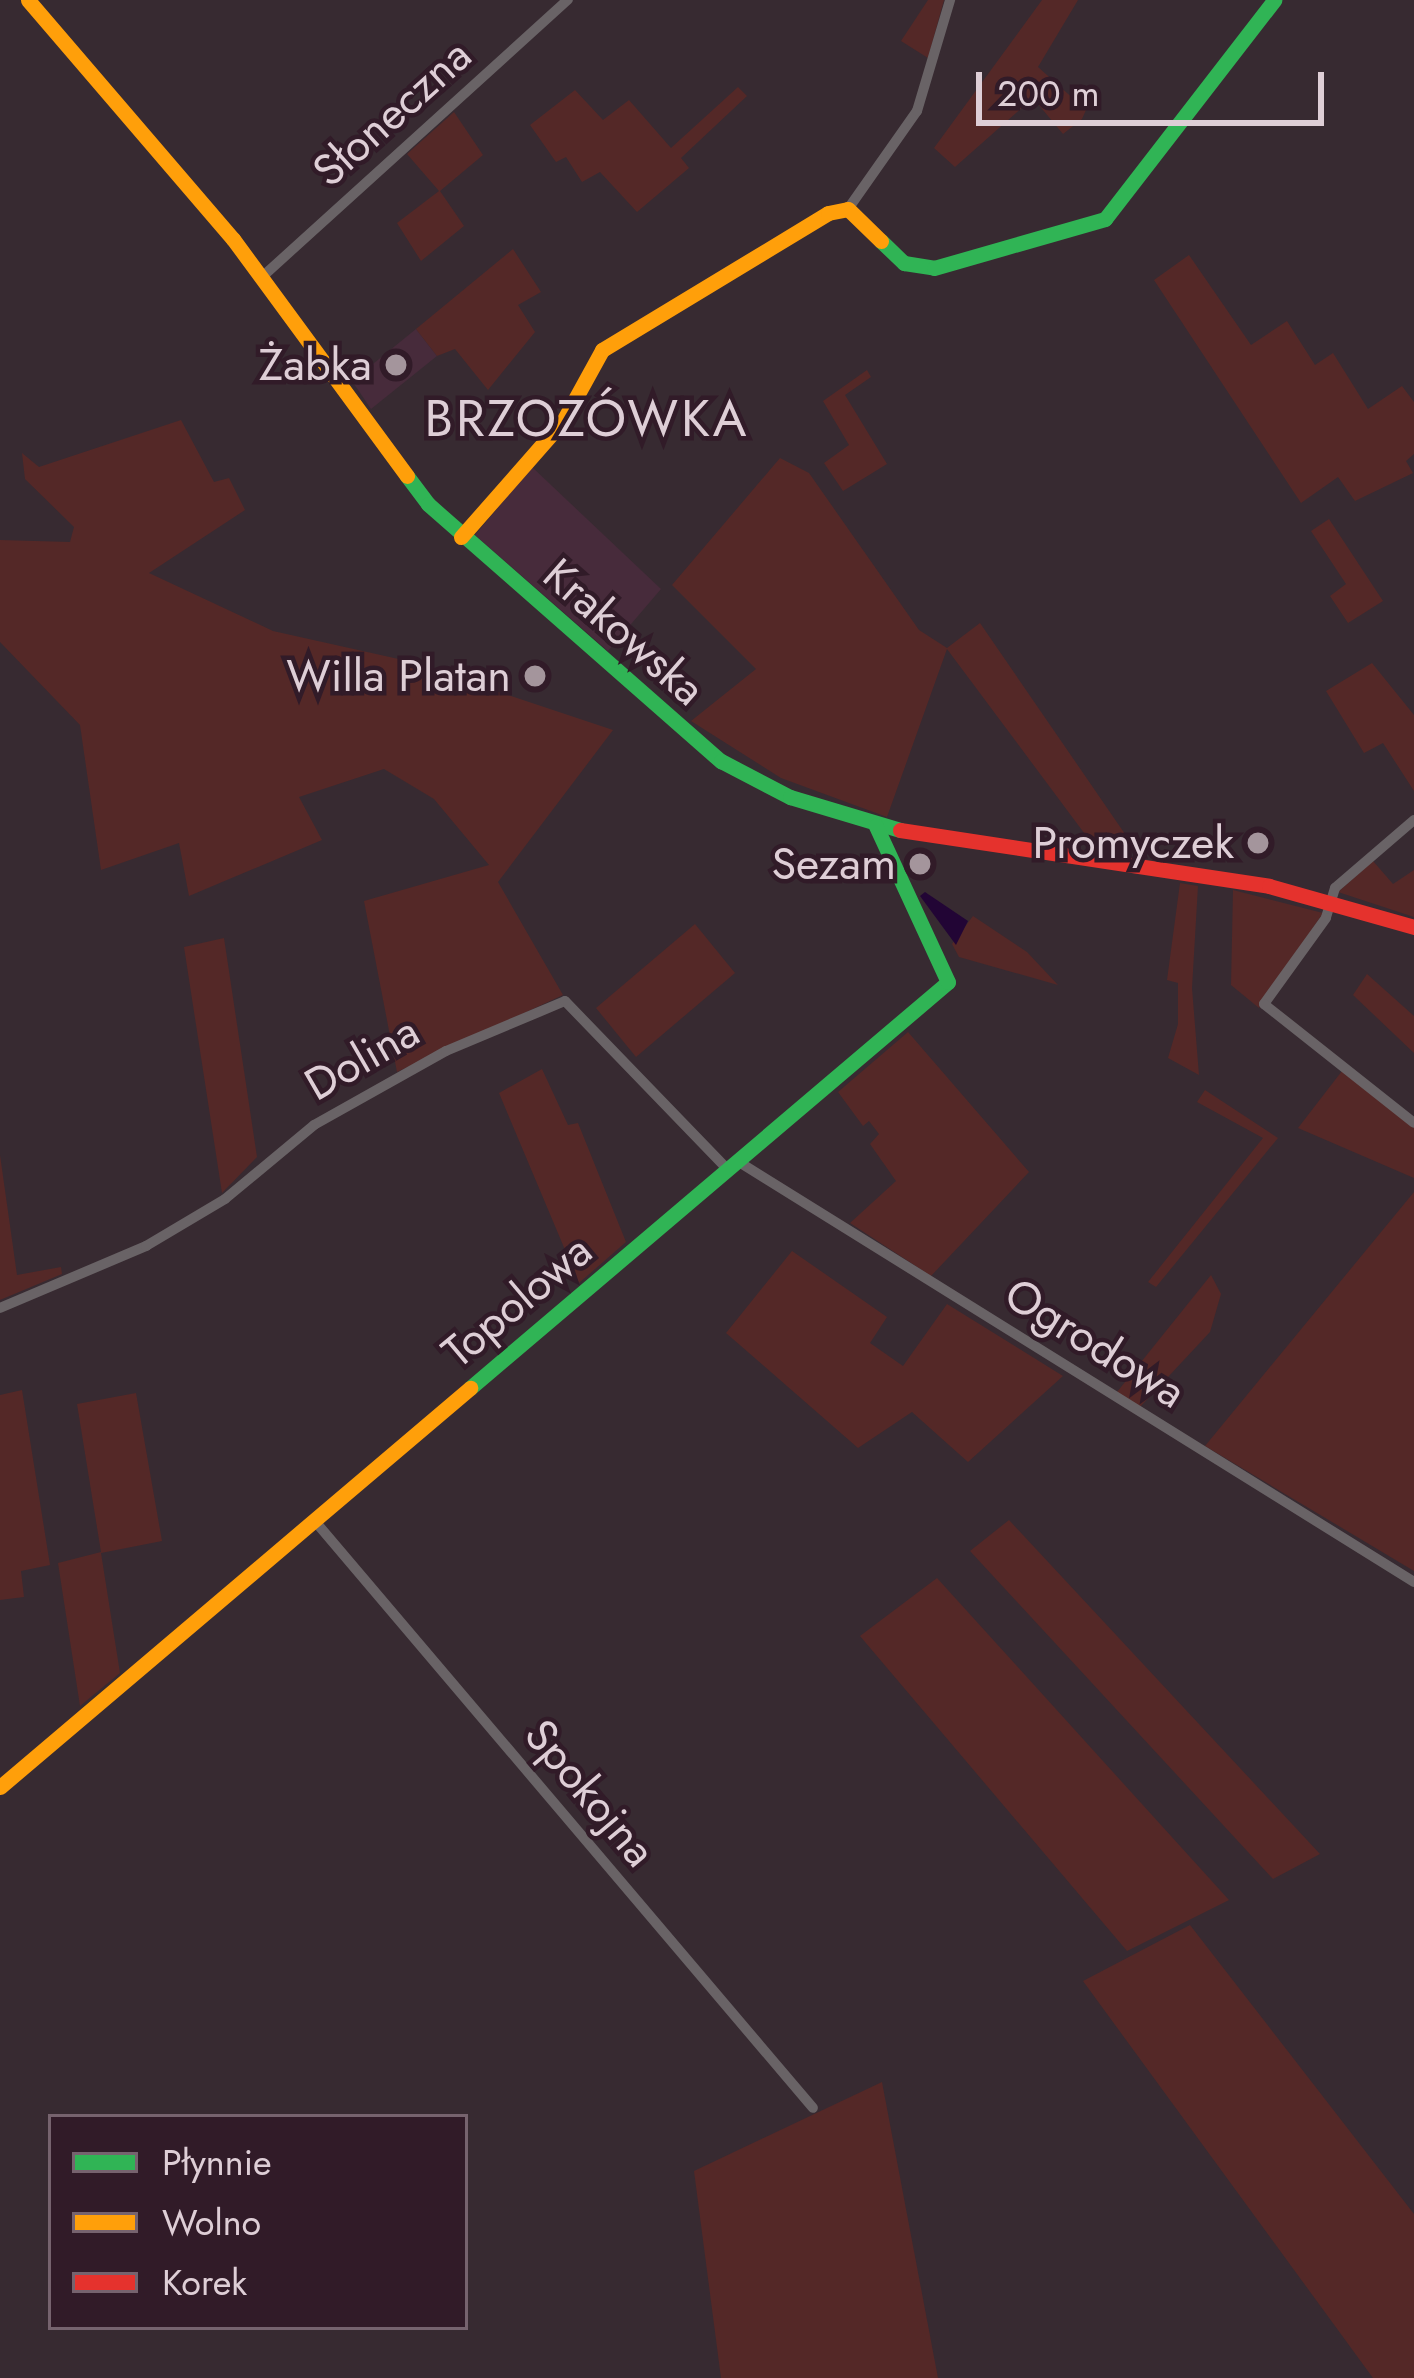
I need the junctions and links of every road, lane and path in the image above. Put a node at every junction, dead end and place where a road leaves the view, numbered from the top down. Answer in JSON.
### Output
{"nodes":[{"id":1,"x":28,"y":0,"type":"edge"},
{"id":2,"x":568,"y":0,"type":"edge"},
{"id":3,"x":950,"y":0,"type":"edge"},
{"id":4,"x":1274,"y":0,"type":"edge"},
{"id":5,"x":848,"y":209,"type":"junction"},
{"id":6,"x":262,"y":277,"type":"junction"},
{"id":7,"x":461,"y":537,"type":"junction"},
{"id":8,"x":1414,"y":820,"type":"edge"},
{"id":9,"x":877,"y":826,"type":"junction"},
{"id":10,"x":1332,"y":900,"type":"junction"},
{"id":11,"x":1414,"y":927,"type":"edge"},
{"id":12,"x":1414,"y":1123,"type":"edge"},
{"id":13,"x":734,"y":1167,"type":"junction"},
{"id":14,"x":0,"y":1308,"type":"edge"},
{"id":15,"x":314,"y":1520,"type":"junction"},
{"id":16,"x":1414,"y":1582,"type":"edge"},
{"id":17,"x":0,"y":1787,"type":"edge"},
{"id":18,"x":813,"y":2108,"type":"dead end"}],
"edges":[{"from":1,"to":6,"type":"street","name":"Krakowska"},
{"from":2,"to":6,"type":"street","name":"Słoneczna"},
{"from":3,"to":5,"type":"street"},
{"from":4,"to":5,"type":"street"},
{"from":5,"to":7,"type":"street"},
{"from":6,"to":7,"type":"street","name":"Krakowska"},
{"from":7,"to":9,"type":"street","name":"Krakowska"},
{"from":8,"to":10,"type":"street"},
{"from":9,"to":10,"type":"street","name":"Krakowska"},
{"from":9,"to":13,"type":"street","name":"Topolowa"},
{"from":10,"to":11,"type":"street","name":"Krakowska"},
{"from":10,"to":12,"type":"street"},
{"from":13,"to":14,"type":"street","name":"Dolina"},
{"from":13,"to":15,"type":"street","name":"Topolowa"},
{"from":13,"to":16,"type":"street","name":"Ogrodowa"},
{"from":15,"to":17,"type":"street","name":"Topolowa"},
{"from":15,"to":18,"type":"street","name":"Spokojna"}]}
